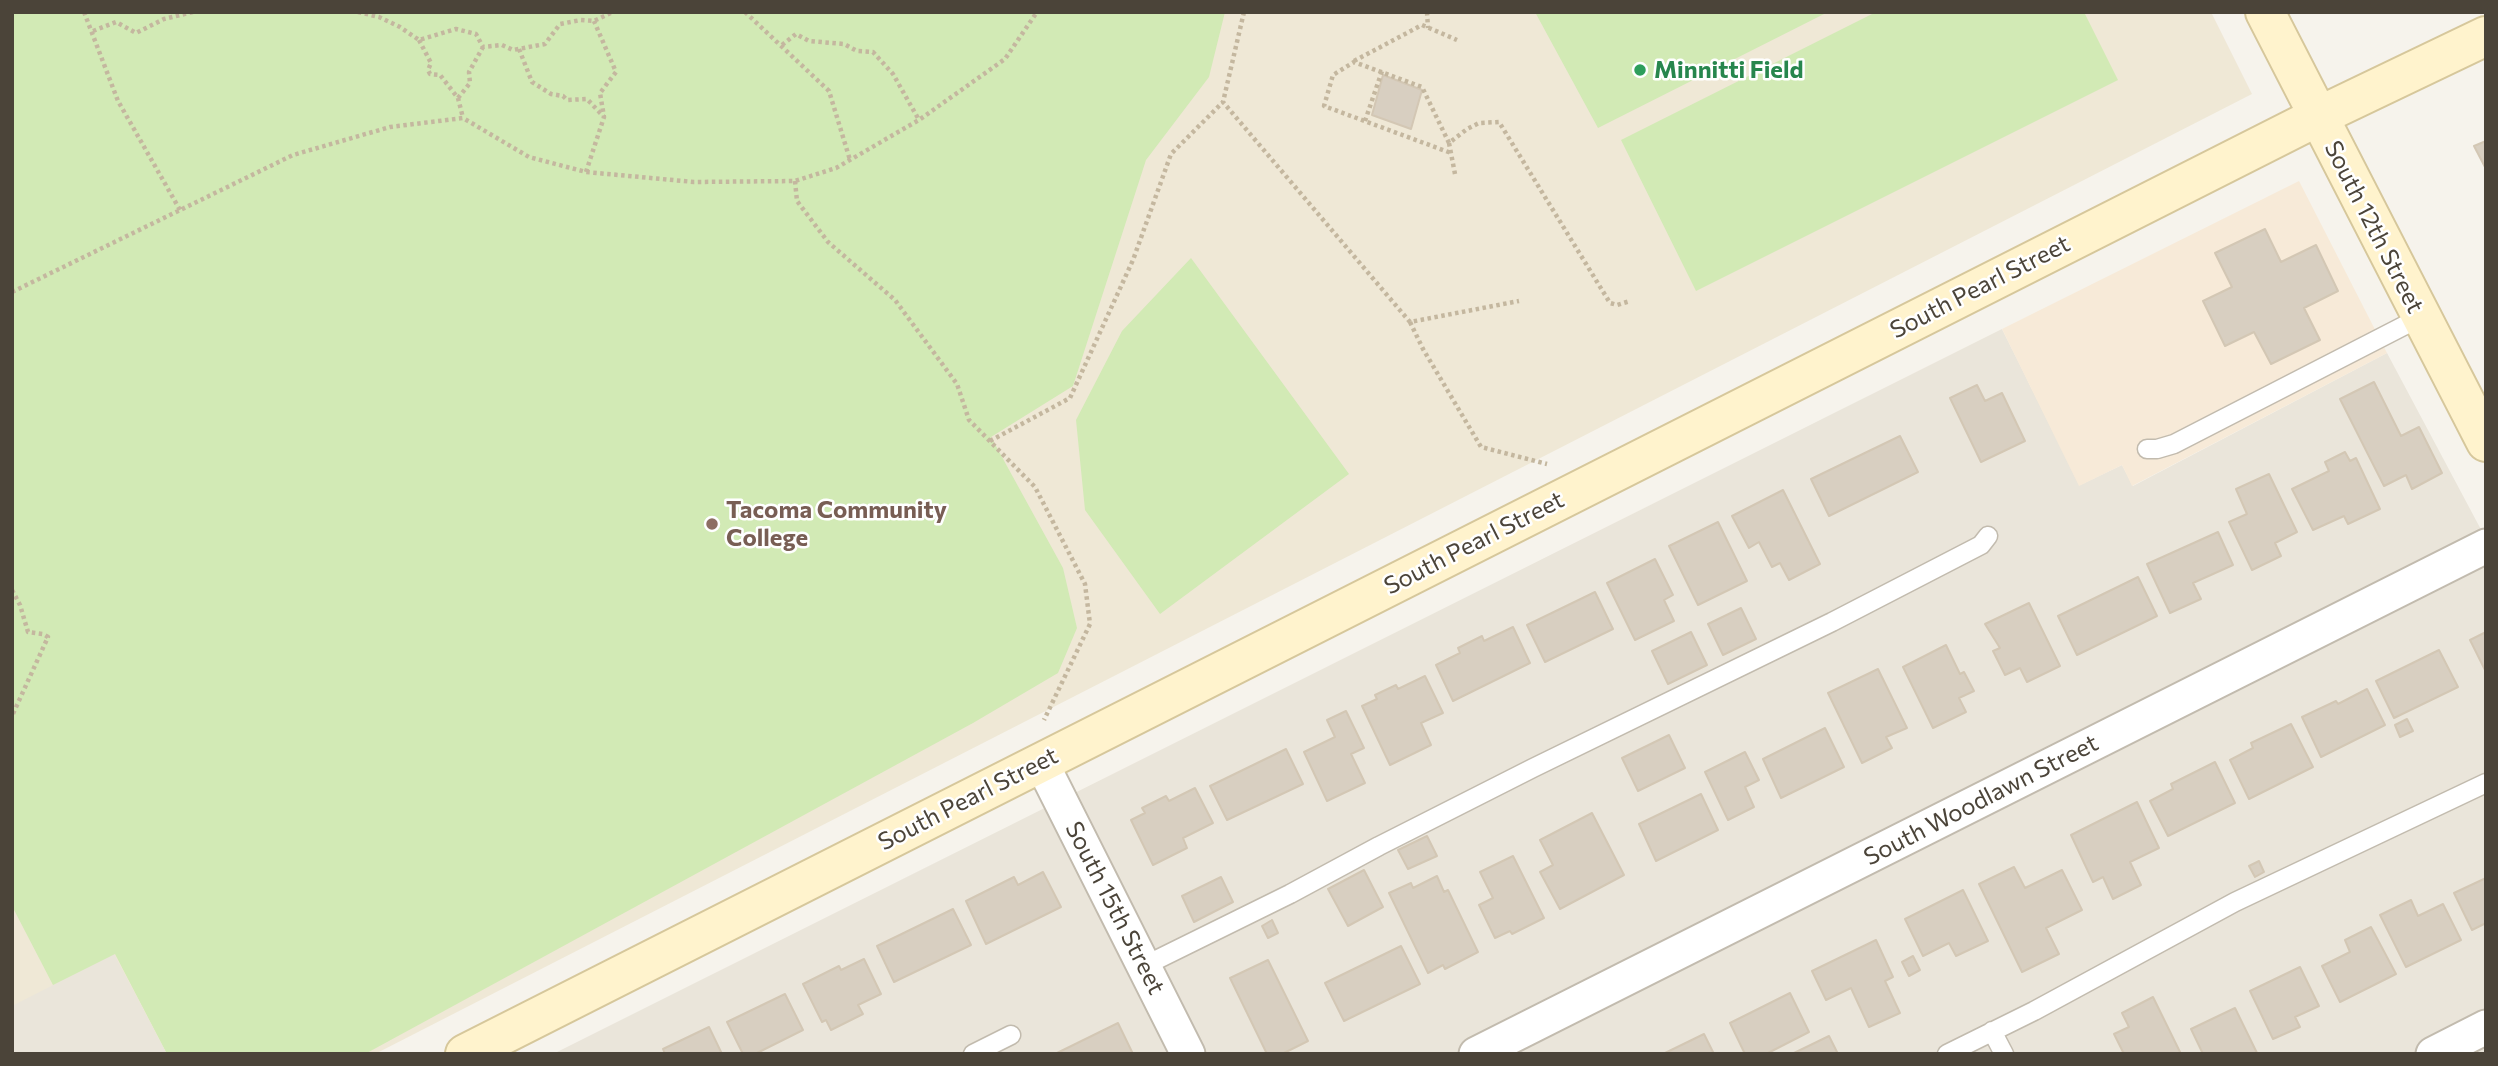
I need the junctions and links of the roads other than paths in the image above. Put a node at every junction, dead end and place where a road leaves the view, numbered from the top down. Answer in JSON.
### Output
{"nodes":[{"id":1,"x":2265,"y":12,"type":"edge"},
{"id":2,"x":2486,"y":36,"type":"edge"},
{"id":3,"x":2317,"y":117,"type":"junction"},
{"id":4,"x":2421,"y":317,"type":"junction"},
{"id":5,"x":2486,"y":442,"type":"edge"},
{"id":6,"x":2147,"y":449,"type":"dead end"},
{"id":7,"x":1988,"y":536,"type":"dead end"},
{"id":8,"x":2486,"y":546,"type":"edge"},
{"id":9,"x":1041,"y":762,"type":"junction"},
{"id":10,"x":2486,"y":783,"type":"edge"},
{"id":11,"x":1144,"y":966,"type":"junction"},
{"id":12,"x":2486,"y":1027,"type":"edge"},
{"id":13,"x":1992,"y":1031,"type":"junction"},
{"id":14,"x":1011,"y":1035,"type":"dead end"},
{"id":15,"x":465,"y":1054,"type":"edge"},
{"id":16,"x":973,"y":1054,"type":"edge"},
{"id":17,"x":1188,"y":1054,"type":"edge"},
{"id":18,"x":1476,"y":1054,"type":"edge"},
{"id":19,"x":1947,"y":1054,"type":"edge"},
{"id":20,"x":2004,"y":1054,"type":"edge"},
{"id":21,"x":2433,"y":1054,"type":"edge"}],
"edges":[{"from":1,"to":3,"type":"street","name":"South 12th Street"},
{"from":2,"to":3,"type":"street","name":"South Pearl Street"},
{"from":3,"to":4,"type":"street","name":"South 12th Street"},
{"from":3,"to":9,"type":"street","name":"South Pearl Street"},
{"from":4,"to":5,"type":"street","name":"South 12th Street"},
{"from":4,"to":6,"type":"lane"},
{"from":7,"to":11,"type":"lane"},
{"from":8,"to":18,"type":"street","name":"South Woodlawn Street"},
{"from":9,"to":11,"type":"street","name":"South 15th Street"},
{"from":9,"to":15,"type":"street","name":"South Pearl Street"},
{"from":10,"to":13,"type":"lane"},
{"from":11,"to":17,"type":"street","name":"South 15th Street"},
{"from":12,"to":21,"type":"street"},
{"from":13,"to":19,"type":"lane"},
{"from":13,"to":20,"type":"lane"},
{"from":14,"to":16,"type":"lane"}]}
